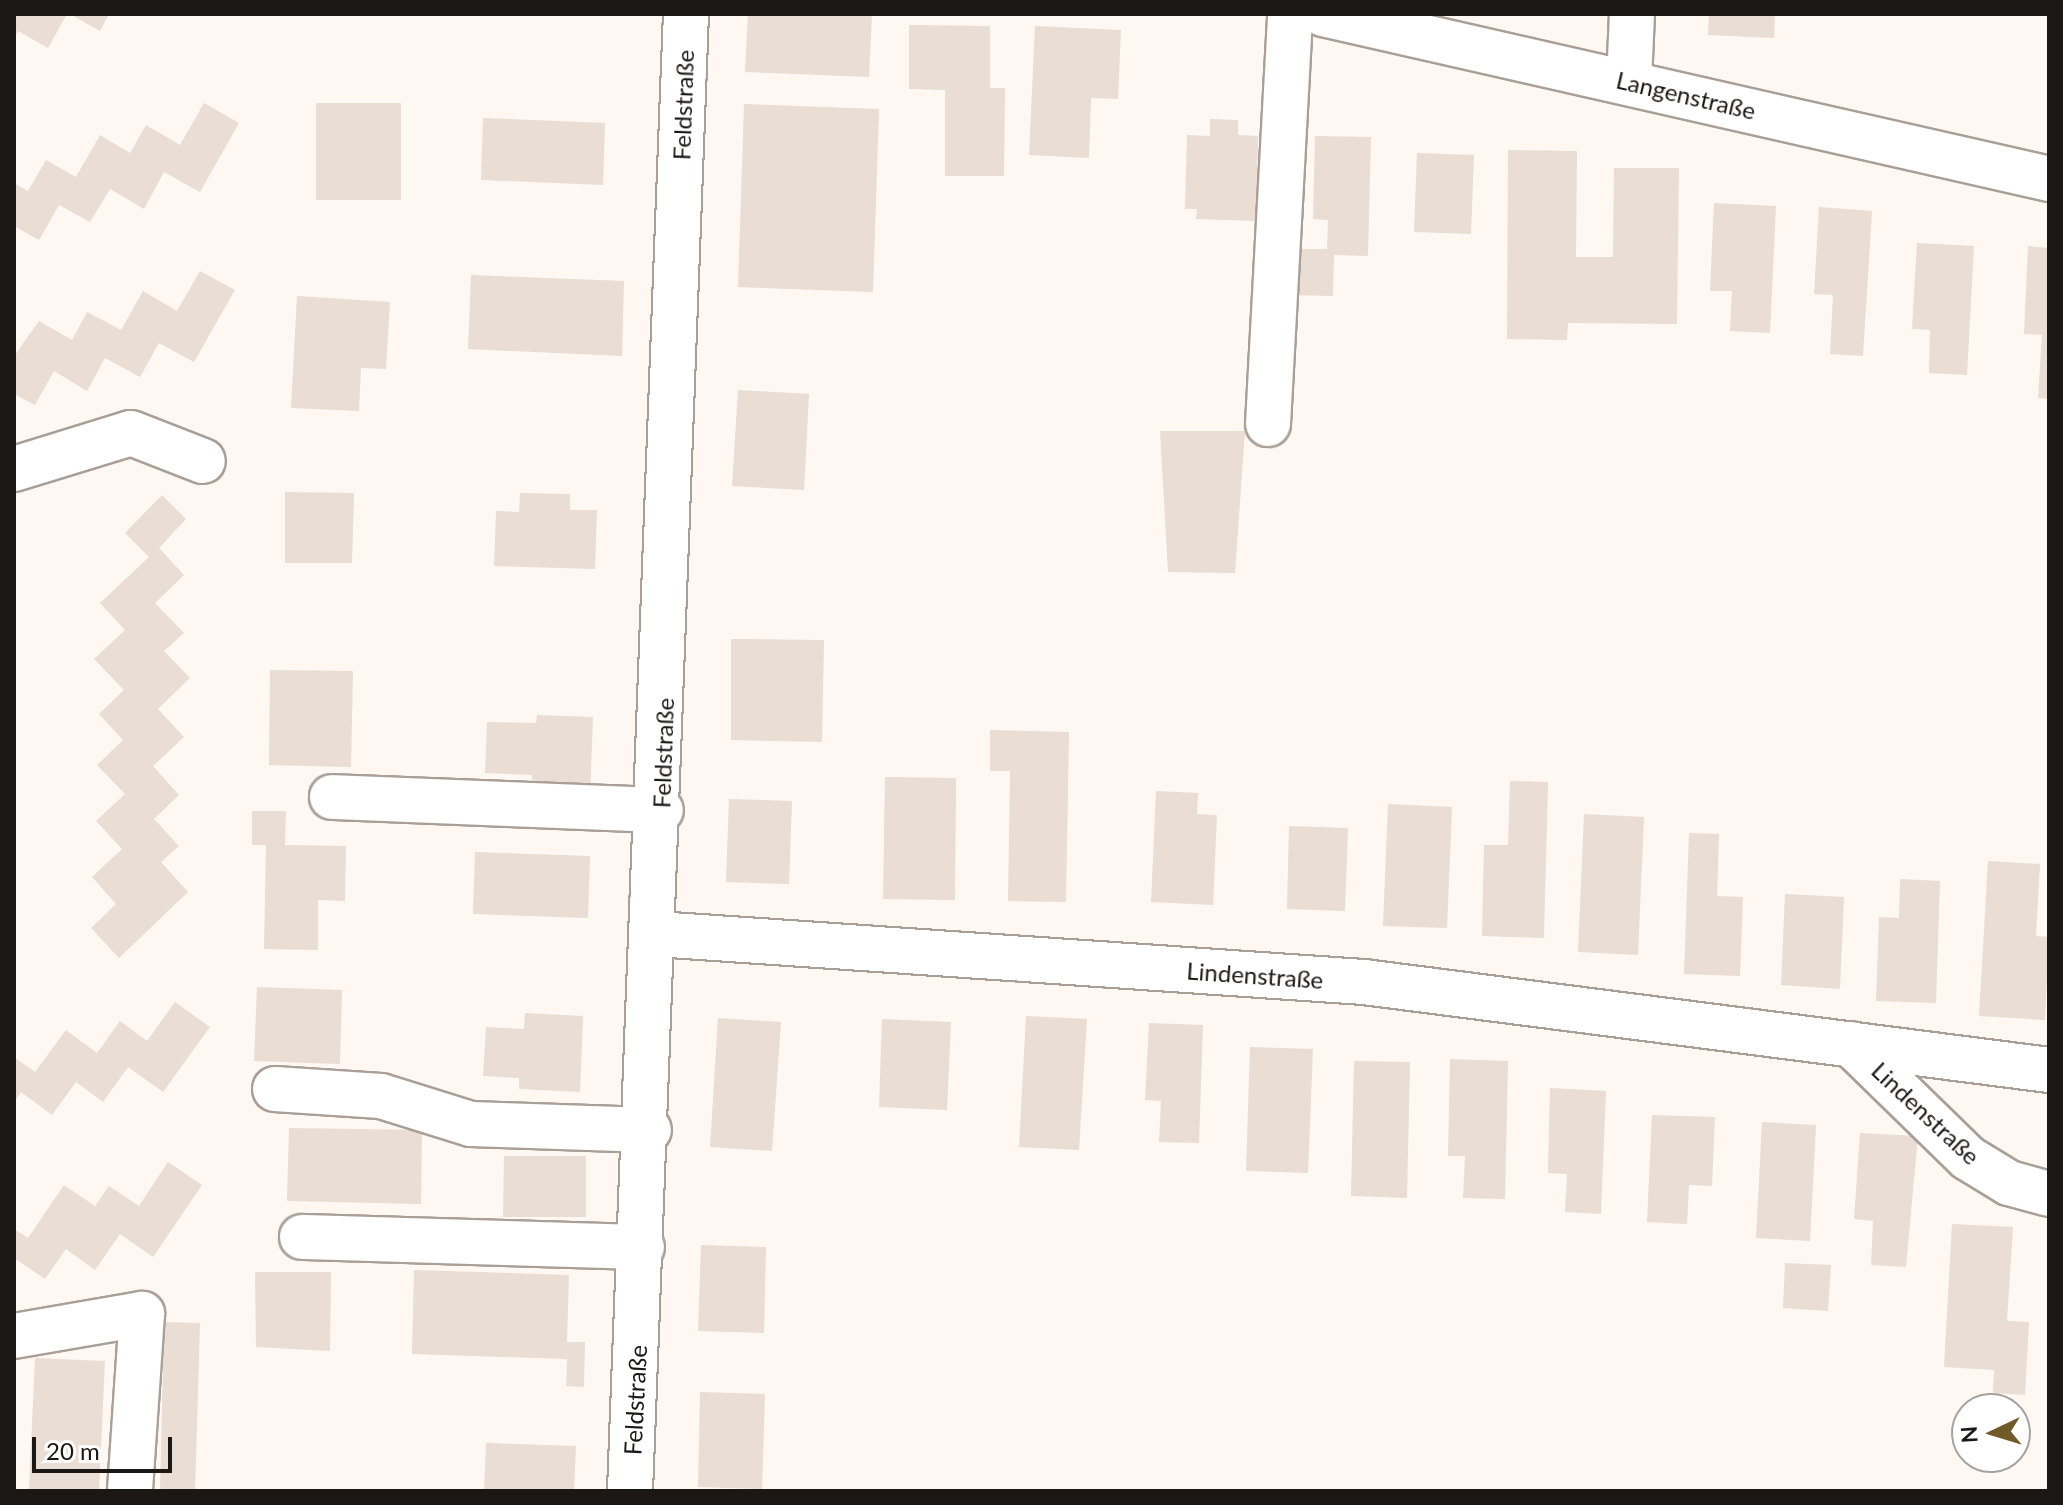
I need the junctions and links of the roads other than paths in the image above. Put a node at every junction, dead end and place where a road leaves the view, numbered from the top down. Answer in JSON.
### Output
{"nodes":[{"id":1,"x":686,"y":14,"type":"edge"},
{"id":2,"x":1290,"y":14,"type":"edge"},
{"id":3,"x":1323,"y":14,"type":"edge"},
{"id":4,"x":1632,"y":14,"type":"edge"},
{"id":5,"x":1629,"y":82,"type":"junction"},
{"id":6,"x":2049,"y":179,"type":"edge"},
{"id":7,"x":1268,"y":424,"type":"dead end"},
{"id":8,"x":203,"y":461,"type":"dead end"},
{"id":9,"x":14,"y":469,"type":"edge"},
{"id":10,"x":332,"y":797,"type":"dead end"},
{"id":11,"x":661,"y":810,"type":"junction"},
{"id":12,"x":656,"y":934,"type":"junction"},
{"id":13,"x":1851,"y":1044,"type":"junction"},
{"id":14,"x":2049,"y":1070,"type":"edge"},
{"id":15,"x":275,"y":1089,"type":"dead end"},
{"id":16,"x":649,"y":1130,"type":"junction"},
{"id":17,"x":2049,"y":1194,"type":"edge"},
{"id":18,"x":302,"y":1237,"type":"dead end"},
{"id":19,"x":642,"y":1247,"type":"junction"},
{"id":20,"x":14,"y":1336,"type":"edge"},
{"id":21,"x":130,"y":1491,"type":"edge"},
{"id":22,"x":630,"y":1491,"type":"edge"}],
"edges":[{"from":1,"to":11,"type":"street","name":"Feldstraße"},
{"from":2,"to":7,"type":"street"},
{"from":3,"to":5,"type":"street","name":"Langenstraße"},
{"from":4,"to":5,"type":"street"},
{"from":5,"to":6,"type":"street","name":"Langenstraße"},
{"from":8,"to":9,"type":"street"},
{"from":10,"to":11,"type":"street"},
{"from":11,"to":12,"type":"street","name":"Feldstraße"},
{"from":12,"to":13,"type":"street","name":"Lindenstraße"},
{"from":12,"to":16,"type":"street","name":"Feldstraße"},
{"from":13,"to":14,"type":"street","name":"Lindenstraße"},
{"from":13,"to":17,"type":"street","name":"Lindenstraße"},
{"from":15,"to":16,"type":"street"},
{"from":16,"to":19,"type":"street","name":"Feldstraße"},
{"from":18,"to":19,"type":"street"},
{"from":19,"to":22,"type":"street","name":"Feldstraße"},
{"from":20,"to":21,"type":"street"}]}
